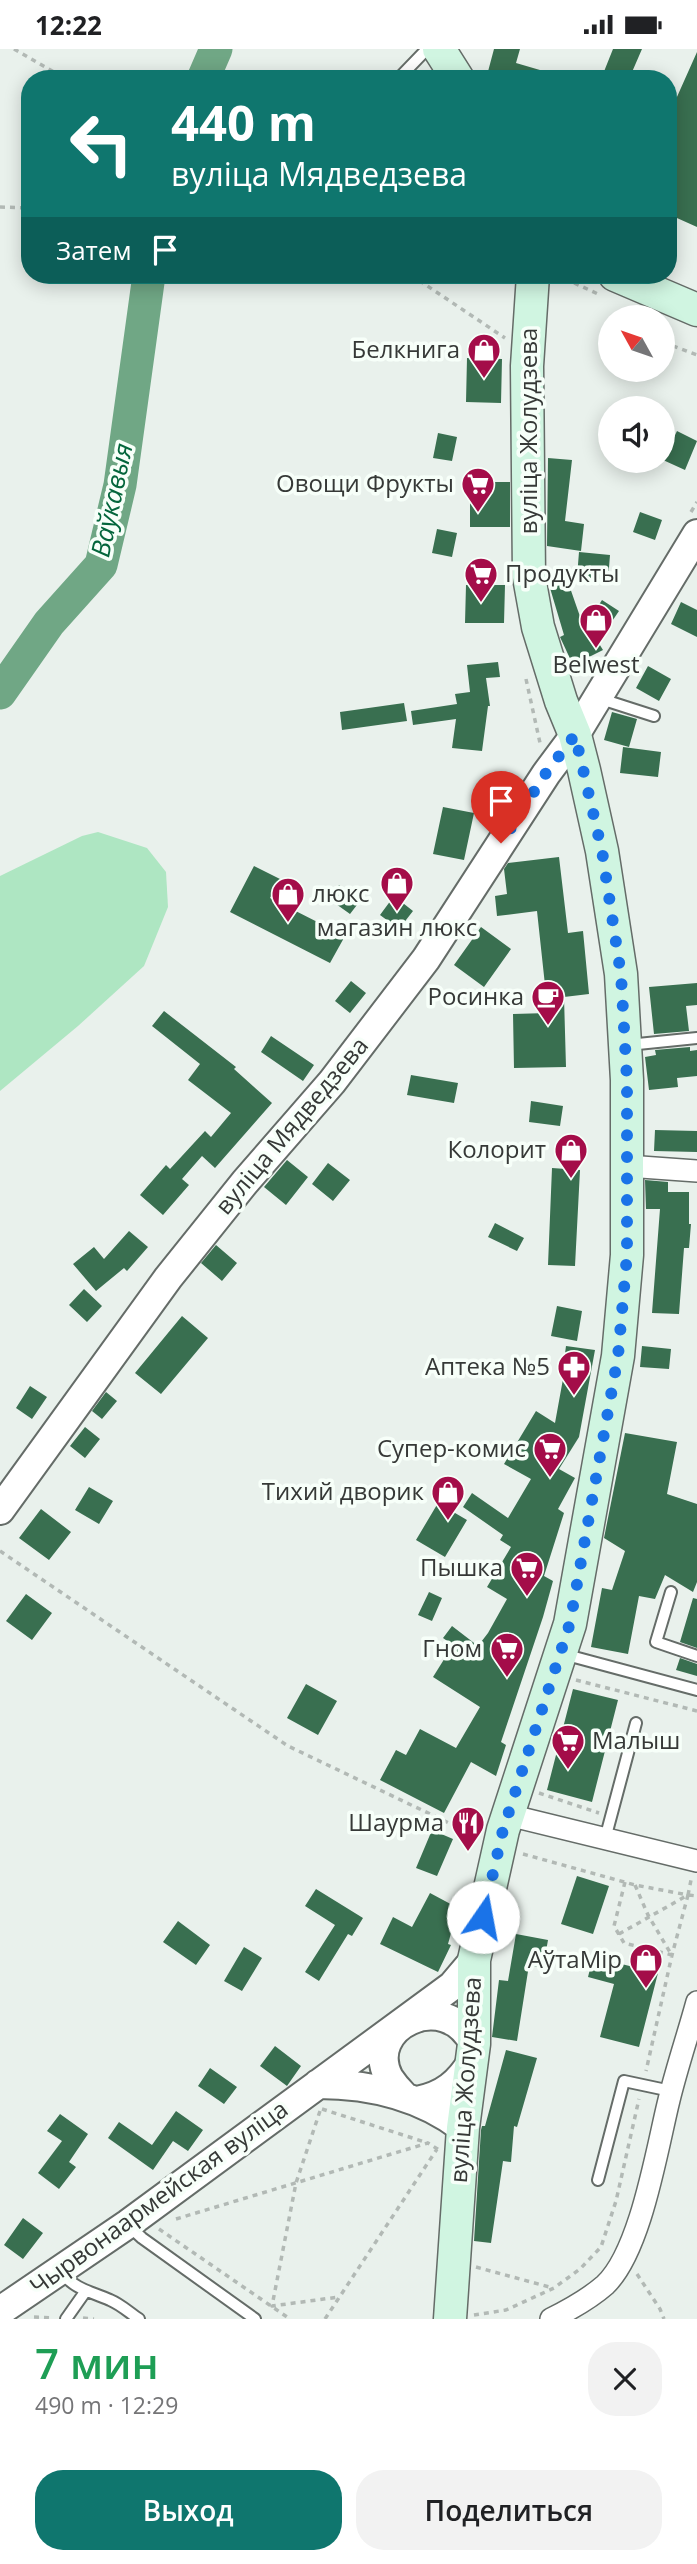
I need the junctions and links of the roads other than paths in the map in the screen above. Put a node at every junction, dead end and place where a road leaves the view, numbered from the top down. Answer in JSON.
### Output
{"nodes":[{"id":1,"x":427,"y":49,"type":"edge"},
{"id":2,"x":439,"y":49,"type":"edge"},
{"id":3,"x":407,"y":70,"type":"edge"},
{"id":4,"x":452,"y":70,"type":"edge"},
{"id":5,"x":532,"y":284,"type":"edge"},
{"id":6,"x":636,"y":284,"type":"edge"},
{"id":7,"x":697,"y":310,"type":"edge"},
{"id":8,"x":697,"y":534,"type":"edge"},
{"id":9,"x":598,"y":698,"type":"junction"},
{"id":10,"x":654,"y":716,"type":"dead end"},
{"id":11,"x":575,"y":735,"type":"junction"},
{"id":12,"x":697,"y":1038,"type":"edge"},
{"id":13,"x":625,"y":1045,"type":"junction"},
{"id":14,"x":627,"y":1166,"type":"junction"},
{"id":15,"x":697,"y":1171,"type":"edge"},
{"id":16,"x":0,"y":1510,"type":"edge"},
{"id":17,"x":671,"y":1592,"type":"dead end"},
{"id":18,"x":697,"y":1656,"type":"edge"},
{"id":19,"x":567,"y":1666,"type":"junction"},
{"id":20,"x":694,"y":1689,"type":"edge"},
{"id":21,"x":636,"y":1723,"type":"dead end"},
{"id":22,"x":508,"y":1815,"type":"junction"},
{"id":23,"x":605,"y":1839,"type":"junction"},
{"id":24,"x":697,"y":1861,"type":"edge"},
{"id":25,"x":474,"y":1960,"type":"junction"},
{"id":26,"x":697,"y":2002,"type":"edge"},
{"id":27,"x":402,"y":2023,"type":"junction"},
{"id":28,"x":473,"y":2052,"type":"junction"},
{"id":29,"x":671,"y":2091,"type":"junction"},
{"id":30,"x":319,"y":2097,"type":"junction"},
{"id":31,"x":410,"y":2098,"type":"junction"},
{"id":32,"x":454,"y":2140,"type":"junction"},
{"id":33,"x":598,"y":2180,"type":"dead end"},
{"id":34,"x":135,"y":2231,"type":"junction"},
{"id":35,"x":60,"y":2271,"type":"junction"},
{"id":36,"x":85,"y":2292,"type":"junction"},
{"id":37,"x":4,"y":2309,"type":"edge"},
{"id":38,"x":66,"y":2319,"type":"edge"},
{"id":39,"x":139,"y":2319,"type":"edge"},
{"id":40,"x":255,"y":2319,"type":"edge"},
{"id":41,"x":450,"y":2319,"type":"edge"},
{"id":42,"x":551,"y":2319,"type":"edge"}],
"edges":[{"from":1,"to":3,"type":"lane"},
{"from":2,"to":4,"type":"main road"},
{"from":5,"to":11,"type":"main road","name":"вуліца Жолудзева"},
{"from":6,"to":7,"type":"main road"},
{"from":8,"to":9,"type":"street","name":"вуліца Мядведзева"},
{"from":9,"to":10,"type":"lane"},
{"from":9,"to":11,"type":"street","name":"вуліца Мядведзева"},
{"from":11,"to":13,"type":"main road","name":"вуліца Жолудзева"},
{"from":11,"to":16,"type":"street","name":"вуліца Мядведзева"},
{"from":12,"to":13,"type":"lane"},
{"from":13,"to":14,"type":"main road","name":"вуліца Жолудзева"},
{"from":14,"to":15,"type":"street"},
{"from":14,"to":19,"type":"main road","name":"вуліца Жолудзева"},
{"from":17,"to":18,"type":"lane"},
{"from":19,"to":20,"type":"lane"},
{"from":19,"to":22,"type":"main road","name":"вуліца Жолудзева"},
{"from":21,"to":23,"type":"lane"},
{"from":22,"to":23,"type":"street"},
{"from":22,"to":25,"type":"main road","name":"вуліца Жолудзева"},
{"from":23,"to":24,"type":"street"},
{"from":25,"to":27,"type":"street","name":"Чырвонаармейская вуліца"},
{"from":25,"to":28,"type":"main road","name":"вуліца Жолудзева"},
{"from":26,"to":29,"type":"street"},
{"from":27,"to":28,"type":"street"},
{"from":27,"to":30,"type":"street","name":"Чырвонаармейская вуліца"},
{"from":27,"to":31,"type":"street"},
{"from":28,"to":31,"type":"street"},
{"from":28,"to":32,"type":"main road","name":"вуліца Жолудзева"},
{"from":29,"to":33,"type":"lane"},
{"from":29,"to":42,"type":"street"},
{"from":30,"to":31,"type":"street"},
{"from":30,"to":34,"type":"street","name":"Чырвонаармейская вуліца"},
{"from":31,"to":32,"type":"street"},
{"from":32,"to":41,"type":"main road","name":"вуліца Жолудзева"},
{"from":34,"to":35,"type":"street","name":"Чырвонаармейская вуліца"},
{"from":34,"to":40,"type":"lane"},
{"from":35,"to":36,"type":"lane"},
{"from":35,"to":37,"type":"street","name":"Чырвонаармейская вуліца"},
{"from":36,"to":38,"type":"lane"},
{"from":36,"to":39,"type":"lane"}]}
